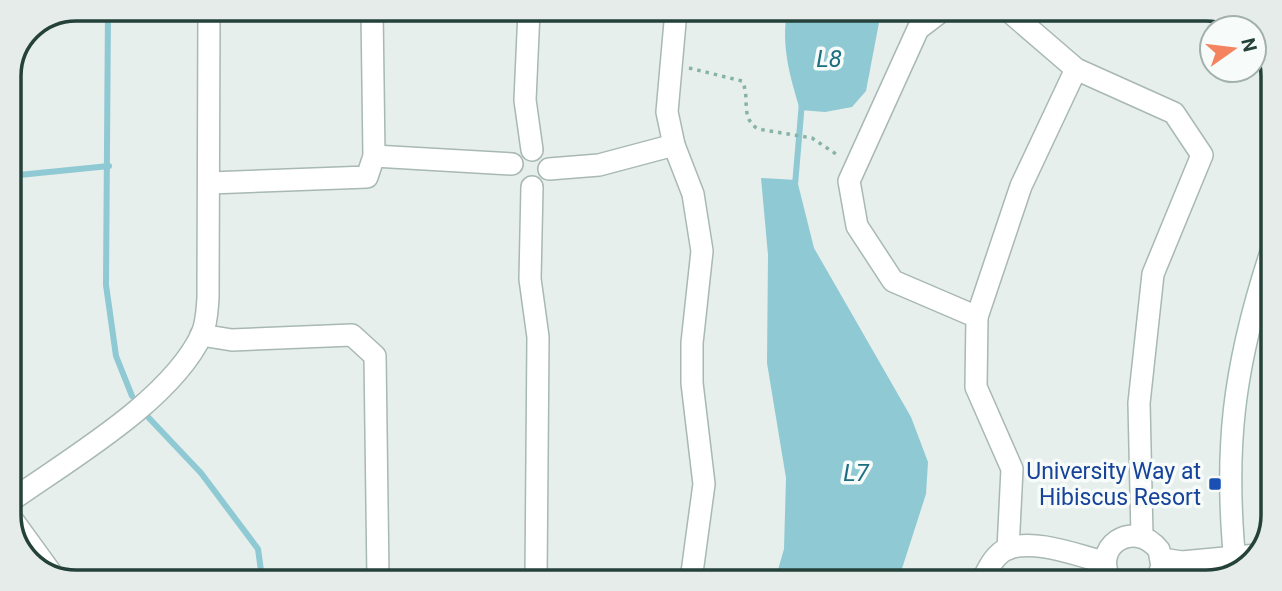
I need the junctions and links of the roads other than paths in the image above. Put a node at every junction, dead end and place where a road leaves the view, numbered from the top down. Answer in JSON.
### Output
{"nodes":[{"id":1,"x":209,"y":21,"type":"edge"},
{"id":2,"x":372,"y":21,"type":"edge"},
{"id":3,"x":529,"y":21,"type":"edge"},
{"id":4,"x":675,"y":21,"type":"edge"},
{"id":5,"x":928,"y":21,"type":"edge"},
{"id":6,"x":1021,"y":21,"type":"edge"},
{"id":7,"x":1076,"y":69,"type":"junction"},
{"id":8,"x":674,"y":145,"type":"junction"},
{"id":9,"x":532,"y":150,"type":"junction"},
{"id":10,"x":374,"y":156,"type":"junction"},
{"id":11,"x":512,"y":164,"type":"junction"},
{"id":12,"x":549,"y":169,"type":"junction"},
{"id":13,"x":209,"y":183,"type":"junction"},
{"id":14,"x":532,"y":187,"type":"junction"},
{"id":15,"x":1261,"y":285,"type":"edge"},
{"id":16,"x":977,"y":317,"type":"junction"},
{"id":17,"x":201,"y":335,"type":"junction"},
{"id":18,"x":21,"y":493,"type":"edge"},
{"id":19,"x":1142,"y":536,"type":"junction"},
{"id":20,"x":26,"y":539,"type":"edge"},
{"id":21,"x":1008,"y":548,"type":"junction"},
{"id":22,"x":38,"y":555,"type":"edge"},
{"id":23,"x":1162,"y":559,"type":"junction"},
{"id":24,"x":1235,"y":562,"type":"edge"},
{"id":25,"x":1230,"y":565,"type":"edge"},
{"id":26,"x":378,"y":570,"type":"edge"},
{"id":27,"x":536,"y":570,"type":"edge"},
{"id":28,"x":692,"y":570,"type":"edge"},
{"id":29,"x":987,"y":570,"type":"edge"},
{"id":30,"x":1103,"y":570,"type":"edge"},
{"id":31,"x":1109,"y":570,"type":"edge"},
{"id":32,"x":1161,"y":570,"type":"edge"}],
"edges":[{"from":1,"to":13,"type":"street"},
{"from":2,"to":10,"type":"street"},
{"from":3,"to":9,"type":"street"},
{"from":4,"to":8,"type":"street"},
{"from":5,"to":16,"type":"street"},
{"from":6,"to":7,"type":"street"},
{"from":7,"to":16,"type":"street"},
{"from":7,"to":19,"type":"street"},
{"from":8,"to":12,"type":"street"},
{"from":8,"to":28,"type":"street"},
{"from":9,"to":11,"type":"street"},
{"from":9,"to":12,"type":"street"},
{"from":10,"to":11,"type":"street"},
{"from":10,"to":13,"type":"street"},
{"from":11,"to":14,"type":"street"},
{"from":12,"to":14,"type":"street"},
{"from":13,"to":17,"type":"street"},
{"from":14,"to":27,"type":"street"},
{"from":15,"to":24,"type":"street"},
{"from":16,"to":21,"type":"street"},
{"from":17,"to":18,"type":"street"},
{"from":17,"to":26,"type":"street"},
{"from":19,"to":23,"type":"street"},
{"from":19,"to":31,"type":"street"},
{"from":20,"to":22,"type":"street"},
{"from":21,"to":29,"type":"street"},
{"from":21,"to":30,"type":"street"},
{"from":23,"to":25,"type":"street"},
{"from":23,"to":32,"type":"street"}]}
